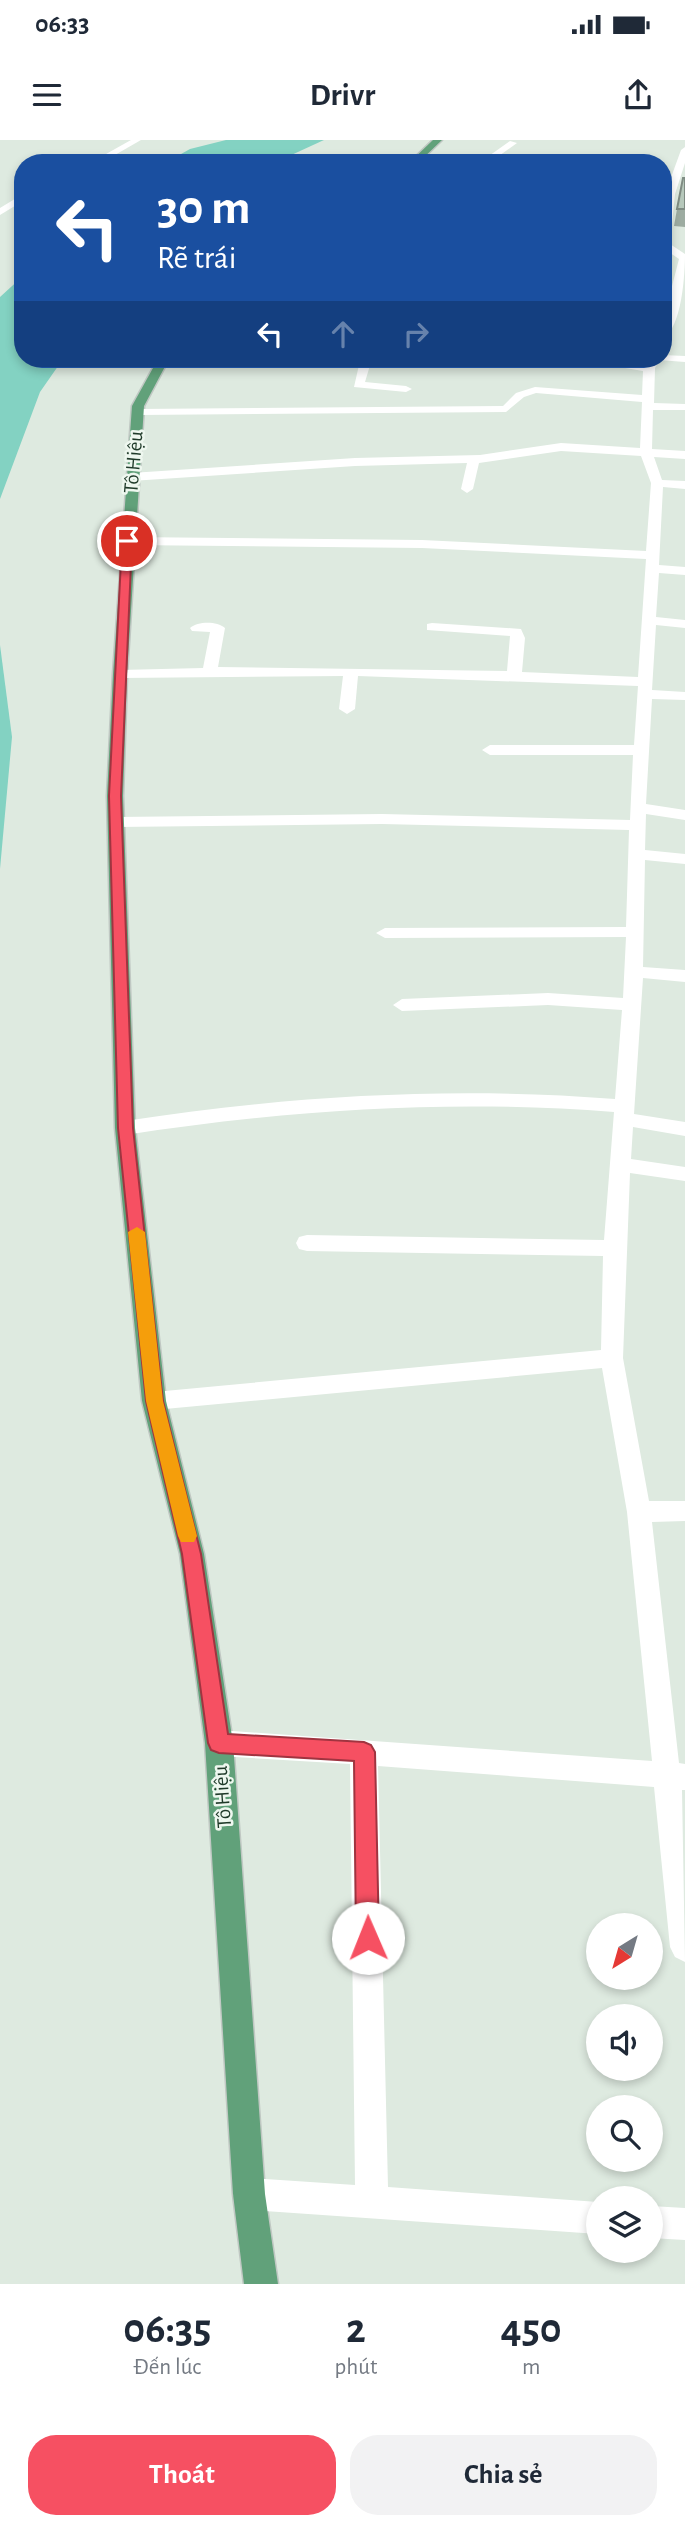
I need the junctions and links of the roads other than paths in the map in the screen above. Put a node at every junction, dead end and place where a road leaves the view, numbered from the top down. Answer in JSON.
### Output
{"nodes":[{"id":1,"x":137,"y":140,"type":"edge"},
{"id":2,"x":438,"y":140,"type":"edge"},
{"id":3,"x":513,"y":143,"type":"dead end"},
{"id":4,"x":685,"y":150,"type":"edge"},
{"id":5,"x":111,"y":154,"type":"edge"},
{"id":6,"x":423,"y":154,"type":"edge"},
{"id":7,"x":496,"y":154,"type":"edge"},
{"id":8,"x":672,"y":175,"type":"edge"},
{"id":9,"x":676,"y":175,"type":"junction"},
{"id":10,"x":672,"y":188,"type":"edge"},
{"id":11,"x":681,"y":253,"type":"edge"},
{"id":12,"x":672,"y":278,"type":"edge"},
{"id":13,"x":681,"y":278,"type":"junction"},
{"id":14,"x":672,"y":304,"type":"edge"},
{"id":15,"x":675,"y":304,"type":"junction"},
{"id":16,"x":672,"y":312,"type":"edge"},
{"id":17,"x":156,"y":368,"type":"edge"},
{"id":18,"x":365,"y":368,"type":"edge"},
{"id":19,"x":651,"y":368,"type":"edge"},
{"id":20,"x":406,"y":390,"type":"dead end"},
{"id":21,"x":648,"y":402,"type":"junction"},
{"id":22,"x":685,"y":407,"type":"edge"},
{"id":23,"x":138,"y":412,"type":"junction"},
{"id":24,"x":646,"y":452,"type":"junction"},
{"id":25,"x":685,"y":456,"type":"edge"},
{"id":26,"x":474,"y":459,"type":"junction"},
{"id":27,"x":131,"y":477,"type":"junction"},
{"id":28,"x":657,"y":483,"type":"junction"},
{"id":29,"x":685,"y":485,"type":"edge"},
{"id":30,"x":467,"y":489,"type":"dead end"},
{"id":31,"x":127,"y":541,"type":"junction"},
{"id":32,"x":651,"y":562,"type":"junction"},
{"id":33,"x":685,"y":571,"type":"edge"},
{"id":34,"x":649,"y":620,"type":"junction"},
{"id":35,"x":685,"y":624,"type":"edge"},
{"id":36,"x":432,"y":627,"type":"dead end"},
{"id":37,"x":197,"y":628,"type":"dead end"},
{"id":38,"x":210,"y":672,"type":"junction"},
{"id":39,"x":120,"y":674,"type":"junction"},
{"id":40,"x":351,"y":674,"type":"junction"},
{"id":41,"x":514,"y":675,"type":"junction"},
{"id":42,"x":647,"y":688,"type":"junction"},
{"id":43,"x":685,"y":696,"type":"edge"},
{"id":44,"x":347,"y":709,"type":"dead end"},
{"id":45,"x":490,"y":750,"type":"dead end"},
{"id":46,"x":643,"y":750,"type":"junction"},
{"id":47,"x":685,"y":815,"type":"edge"},
{"id":48,"x":638,"y":817,"type":"junction"},
{"id":49,"x":116,"y":822,"type":"junction"},
{"id":50,"x":636,"y":854,"type":"junction"},
{"id":51,"x":685,"y":859,"type":"edge"},
{"id":52,"x":634,"y":932,"type":"junction"},
{"id":53,"x":385,"y":933,"type":"dead end"},
{"id":54,"x":634,"y":972,"type":"junction"},
{"id":55,"x":685,"y":976,"type":"edge"},
{"id":56,"x":402,"y":1005,"type":"dead end"},
{"id":57,"x":632,"y":1005,"type":"junction"},
{"id":58,"x":624,"y":1112,"type":"junction"},
{"id":59,"x":125,"y":1128,"type":"junction"},
{"id":60,"x":685,"y":1129,"type":"edge"},
{"id":61,"x":619,"y":1164,"type":"junction"},
{"id":62,"x":685,"y":1174,"type":"edge"},
{"id":63,"x":306,"y":1243,"type":"dead end"},
{"id":64,"x":614,"y":1248,"type":"junction"},
{"id":65,"x":612,"y":1358,"type":"junction"},
{"id":66,"x":154,"y":1401,"type":"junction"},
{"id":67,"x":685,"y":1511,"type":"edge"},
{"id":68,"x":639,"y":1512,"type":"junction"},
{"id":69,"x":219,"y":1743,"type":"junction"},
{"id":70,"x":364,"y":1752,"type":"junction"},
{"id":71,"x":677,"y":1776,"type":"edge"},
{"id":72,"x":685,"y":1947,"type":"edge"},
{"id":73,"x":249,"y":2194,"type":"junction"},
{"id":74,"x":372,"y":2203,"type":"junction"},
{"id":75,"x":586,"y":2217,"type":"edge"},
{"id":76,"x":663,"y":2223,"type":"edge"},
{"id":77,"x":685,"y":2224,"type":"edge"},
{"id":78,"x":261,"y":2284,"type":"edge"}],
"edges":[{"from":1,"to":5,"type":"street"},
{"from":2,"to":6,"type":"main road"},
{"from":3,"to":7,"type":"street"},
{"from":4,"to":9,"type":"street"},
{"from":8,"to":9,"type":"street"},
{"from":9,"to":10,"type":"street"},
{"from":11,"to":13,"type":"street"},
{"from":12,"to":13,"type":"street"},
{"from":13,"to":15,"type":"street"},
{"from":14,"to":15,"type":"street"},
{"from":15,"to":16,"type":"street"},
{"from":17,"to":23,"type":"main road","name":"Tô Hiệu"},
{"from":18,"to":20,"type":"street"},
{"from":19,"to":21,"type":"street"},
{"from":21,"to":22,"type":"street"},
{"from":21,"to":23,"type":"street"},
{"from":21,"to":24,"type":"street"},
{"from":23,"to":27,"type":"main road","name":"Tô Hiệu"},
{"from":24,"to":25,"type":"street"},
{"from":24,"to":26,"type":"street"},
{"from":24,"to":28,"type":"street"},
{"from":26,"to":27,"type":"street"},
{"from":26,"to":30,"type":"street"},
{"from":27,"to":31,"type":"main road","name":"Tô Hiệu"},
{"from":28,"to":29,"type":"street"},
{"from":28,"to":32,"type":"street"},
{"from":31,"to":32,"type":"street"},
{"from":31,"to":39,"type":"main road","name":"Tô Hiệu"},
{"from":32,"to":33,"type":"street"},
{"from":32,"to":34,"type":"street"},
{"from":34,"to":35,"type":"street"},
{"from":34,"to":42,"type":"street"},
{"from":36,"to":41,"type":"street"},
{"from":37,"to":38,"type":"street"},
{"from":38,"to":39,"type":"street"},
{"from":38,"to":40,"type":"street"},
{"from":39,"to":49,"type":"main road","name":"Tô Hiệu"},
{"from":40,"to":41,"type":"street"},
{"from":40,"to":44,"type":"street"},
{"from":41,"to":42,"type":"street"},
{"from":42,"to":43,"type":"street"},
{"from":42,"to":46,"type":"street"},
{"from":45,"to":46,"type":"street"},
{"from":46,"to":48,"type":"street"},
{"from":47,"to":48,"type":"street"},
{"from":48,"to":49,"type":"street"},
{"from":48,"to":50,"type":"street"},
{"from":49,"to":59,"type":"main road","name":"Tô Hiệu"},
{"from":50,"to":51,"type":"street"},
{"from":50,"to":52,"type":"street"},
{"from":52,"to":53,"type":"street"},
{"from":52,"to":54,"type":"street"},
{"from":54,"to":55,"type":"street"},
{"from":54,"to":57,"type":"street"},
{"from":56,"to":57,"type":"street"},
{"from":57,"to":58,"type":"street"},
{"from":58,"to":59,"type":"street"},
{"from":58,"to":60,"type":"street"},
{"from":58,"to":61,"type":"street"},
{"from":59,"to":66,"type":"main road","name":"Tô Hiệu"},
{"from":61,"to":62,"type":"street"},
{"from":61,"to":64,"type":"street"},
{"from":63,"to":64,"type":"street"},
{"from":64,"to":65,"type":"street"},
{"from":65,"to":66,"type":"street"},
{"from":65,"to":68,"type":"street"},
{"from":66,"to":69,"type":"main road","name":"Tô Hiệu"},
{"from":67,"to":68,"type":"street"},
{"from":68,"to":71,"type":"street"},
{"from":69,"to":70,"type":"street"},
{"from":69,"to":73,"type":"main road","name":"Tô Hiệu"},
{"from":70,"to":71,"type":"street"},
{"from":70,"to":74,"type":"street"},
{"from":71,"to":72,"type":"street"},
{"from":73,"to":74,"type":"street"},
{"from":73,"to":78,"type":"main road","name":"Tô Hiệu"},
{"from":74,"to":75,"type":"street"},
{"from":76,"to":77,"type":"street"}]}
